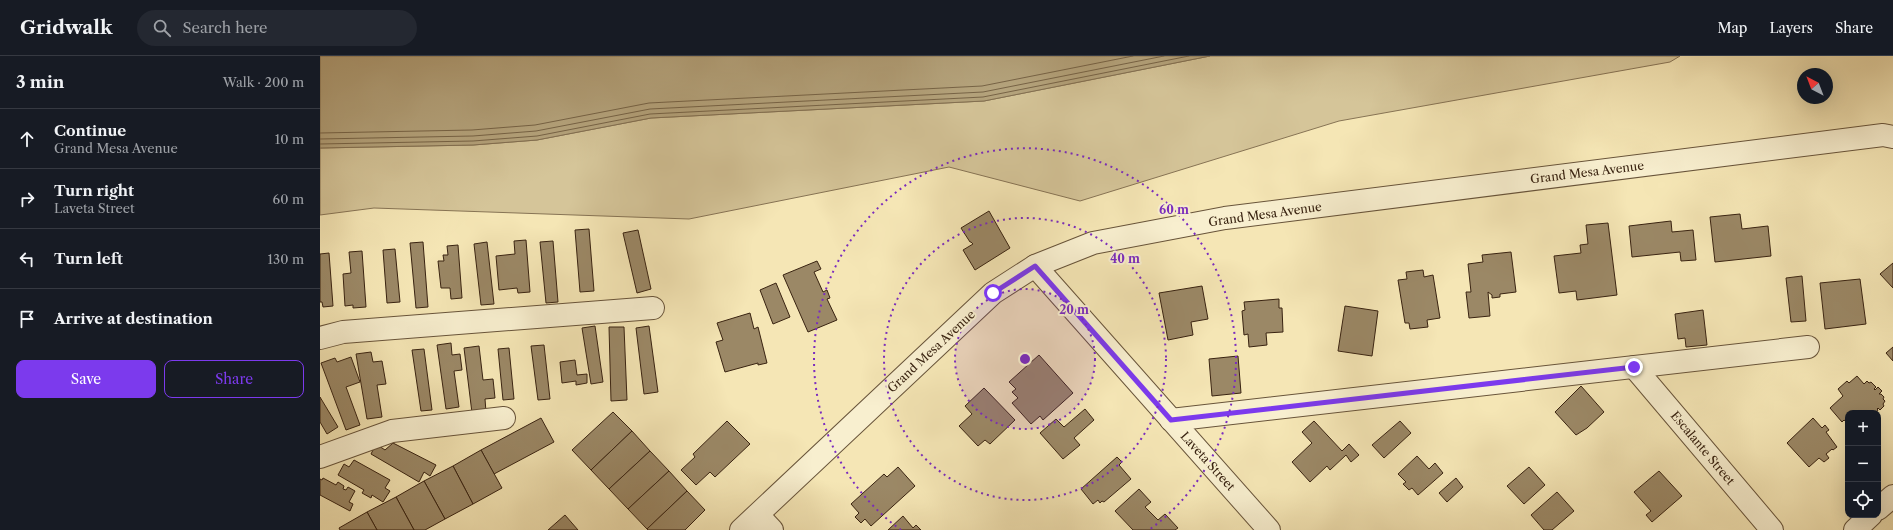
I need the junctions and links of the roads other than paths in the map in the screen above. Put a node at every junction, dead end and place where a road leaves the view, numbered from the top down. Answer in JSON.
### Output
{"nodes":[{"id":1,"x":1893,"y":137,"type":"edge"},
{"id":2,"x":1035,"y":266,"type":"junction"},
{"id":3,"x":653,"y":308,"type":"dead end"},
{"id":4,"x":320,"y":338,"type":"edge"},
{"id":5,"x":1808,"y":347,"type":"dead end"},
{"id":6,"x":1634,"y":367,"type":"junction"},
{"id":7,"x":504,"y":418,"type":"dead end"},
{"id":8,"x":1171,"y":420,"type":"junction"},
{"id":9,"x":320,"y":457,"type":"edge"},
{"id":10,"x":1893,"y":496,"type":"edge"},
{"id":11,"x":1881,"y":506,"type":"edge"},
{"id":12,"x":1868,"y":518,"type":"edge"},
{"id":13,"x":765,"y":522,"type":"edge"},
{"id":14,"x":741,"y":530,"type":"edge"},
{"id":15,"x":1270,"y":530,"type":"edge"},
{"id":16,"x":1772,"y":530,"type":"edge"},
{"id":17,"x":1855,"y":530,"type":"edge"}],
"edges":[{"from":1,"to":2,"type":"street","name":"Grand Mesa Avenue"},
{"from":2,"to":8,"type":"street","name":"Laveta Street"},
{"from":2,"to":13,"type":"street","name":"Grand Mesa Avenue"},
{"from":3,"to":4,"type":"street"},
{"from":5,"to":6,"type":"street"},
{"from":6,"to":8,"type":"street"},
{"from":6,"to":16,"type":"street","name":"Escalante Street"},
{"from":7,"to":9,"type":"street"},
{"from":8,"to":15,"type":"street","name":"Laveta Street"},
{"from":10,"to":11,"type":"street"},
{"from":12,"to":17,"type":"street"},
{"from":13,"to":14,"type":"street","name":"Grand Mesa Avenue"}]}
